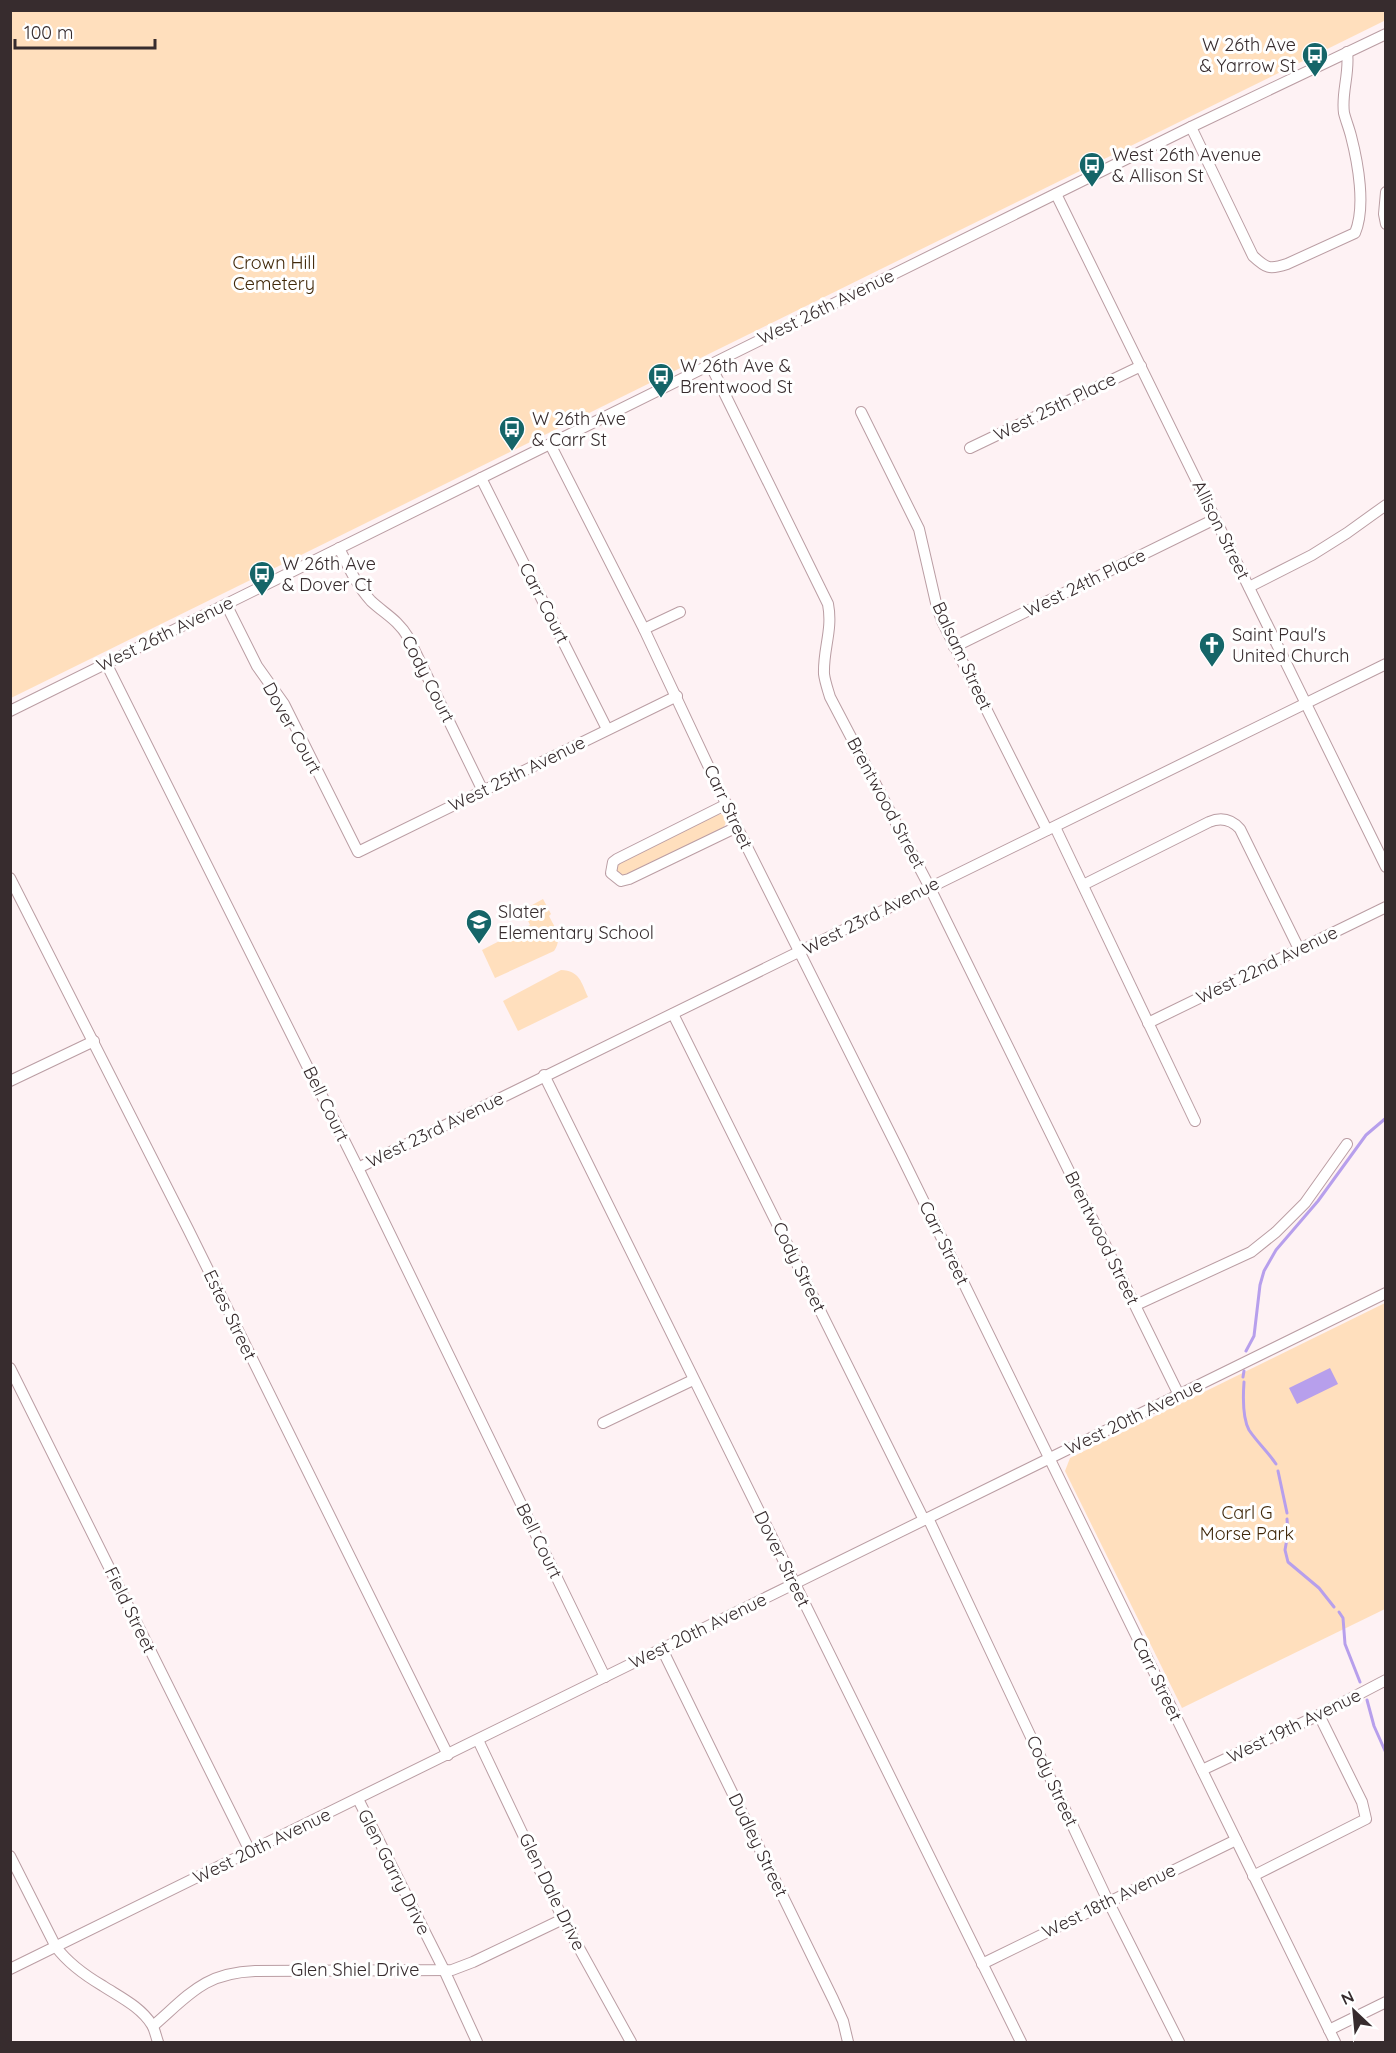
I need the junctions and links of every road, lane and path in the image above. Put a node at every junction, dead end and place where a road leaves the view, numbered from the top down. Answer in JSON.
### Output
{"nodes":[{"id":1,"x":1386,"y":34,"type":"edge"},
{"id":2,"x":1347,"y":52,"type":"junction"},
{"id":3,"x":1191,"y":127,"type":"junction"},
{"id":4,"x":1386,"y":192,"type":"edge"},
{"id":5,"x":1056,"y":194,"type":"junction"},
{"id":6,"x":1386,"y":224,"type":"edge"},
{"id":7,"x":710,"y":364,"type":"junction"},
{"id":8,"x":1141,"y":366,"type":"junction"},
{"id":9,"x":861,"y":412,"type":"dead end"},
{"id":10,"x":550,"y":444,"type":"junction"},
{"id":11,"x":970,"y":448,"type":"dead end"},
{"id":12,"x":481,"y":478,"type":"junction"},
{"id":13,"x":1386,"y":505,"type":"edge"},
{"id":14,"x":1215,"y":519,"type":"junction"},
{"id":15,"x":339,"y":548,"type":"junction"},
{"id":16,"x":1249,"y":587,"type":"junction"},
{"id":17,"x":226,"y":604,"type":"junction"},
{"id":18,"x":680,"y":612,"type":"dead end"},
{"id":19,"x":644,"y":629,"type":"junction"},
{"id":20,"x":954,"y":647,"type":"junction"},
{"id":21,"x":106,"y":663,"type":"junction"},
{"id":22,"x":1386,"y":664,"type":"edge"},
{"id":23,"x":677,"y":696,"type":"junction"},
{"id":24,"x":1305,"y":703,"type":"junction"},
{"id":25,"x":10,"y":711,"type":"edge"},
{"id":26,"x":607,"y":729,"type":"junction"},
{"id":27,"x":483,"y":790,"type":"junction"},
{"id":28,"x":726,"y":804,"type":"junction"},
{"id":29,"x":737,"y":827,"type":"junction"},
{"id":30,"x":1051,"y":828,"type":"junction"},
{"id":31,"x":358,"y":852,"type":"joint"},
{"id":32,"x":1386,"y":867,"type":"edge"},
{"id":33,"x":10,"y":878,"type":"edge"},
{"id":34,"x":1083,"y":885,"type":"junction"},
{"id":35,"x":929,"y":886,"type":"junction"},
{"id":36,"x":1386,"y":907,"type":"edge"},
{"id":37,"x":1299,"y":949,"type":"junction"},
{"id":38,"x":799,"y":952,"type":"junction"},
{"id":39,"x":673,"y":1014,"type":"junction"},
{"id":40,"x":1148,"y":1023,"type":"junction"},
{"id":41,"x":94,"y":1041,"type":"junction"},
{"id":42,"x":544,"y":1075,"type":"junction"},
{"id":43,"x":10,"y":1081,"type":"edge"},
{"id":44,"x":1195,"y":1122,"type":"dead end"},
{"id":45,"x":1347,"y":1144,"type":"dead end"},
{"id":46,"x":358,"y":1168,"type":"junction"},
{"id":47,"x":1386,"y":1293,"type":"edge"},
{"id":48,"x":1136,"y":1305,"type":"junction"},
{"id":49,"x":10,"y":1368,"type":"edge"},
{"id":50,"x":693,"y":1380,"type":"junction"},
{"id":51,"x":1179,"y":1395,"type":"junction"},
{"id":52,"x":603,"y":1423,"type":"dead end"},
{"id":53,"x":1049,"y":1459,"type":"junction"},
{"id":54,"x":926,"y":1519,"type":"junction"},
{"id":55,"x":794,"y":1584,"type":"junction"},
{"id":56,"x":662,"y":1649,"type":"junction"},
{"id":57,"x":605,"y":1677,"type":"junction"},
{"id":58,"x":1386,"y":1680,"type":"edge"},
{"id":59,"x":1319,"y":1714,"type":"junction"},
{"id":60,"x":478,"y":1740,"type":"junction"},
{"id":61,"x":448,"y":1755,"type":"junction"},
{"id":62,"x":1202,"y":1770,"type":"junction"},
{"id":63,"x":358,"y":1799,"type":"junction"},
{"id":64,"x":1236,"y":1840,"type":"junction"},
{"id":65,"x":250,"y":1851,"type":"junction"},
{"id":66,"x":10,"y":1856,"type":"edge"},
{"id":67,"x":1253,"y":1876,"type":"junction"},
{"id":68,"x":1108,"y":1901,"type":"junction"},
{"id":69,"x":563,"y":1919,"type":"junction"},
{"id":70,"x":56,"y":1947,"type":"junction"},
{"id":71,"x":982,"y":1964,"type":"junction"},
{"id":72,"x":10,"y":1969,"type":"edge"},
{"id":73,"x":444,"y":1970,"type":"junction"},
{"id":74,"x":1386,"y":2002,"type":"edge"},
{"id":75,"x":153,"y":2026,"type":"junction"},
{"id":76,"x":1329,"y":2030,"type":"junction"},
{"id":77,"x":158,"y":2043,"type":"edge"},
{"id":78,"x":477,"y":2043,"type":"edge"},
{"id":79,"x":631,"y":2043,"type":"edge"},
{"id":80,"x":848,"y":2043,"type":"edge"},
{"id":81,"x":1021,"y":2043,"type":"edge"},
{"id":82,"x":1179,"y":2043,"type":"edge"},
{"id":83,"x":1335,"y":2043,"type":"edge"}],
"edges":[{"from":1,"to":2,"type":"street","name":"West 26th Avenue"},
{"from":2,"to":3,"type":"street","name":"West 26th Avenue"},
{"from":2,"to":3,"type":"street"},
{"from":3,"to":5,"type":"street","name":"West 26th Avenue"},
{"from":4,"to":6,"type":"street"},
{"from":5,"to":7,"type":"street","name":"West 26th Avenue"},
{"from":5,"to":8,"type":"street","name":"Allison Street"},
{"from":7,"to":10,"type":"street","name":"West 26th Avenue"},
{"from":7,"to":35,"type":"street","name":"Brentwood Street"},
{"from":8,"to":11,"type":"street","name":"West 25th Place"},
{"from":8,"to":14,"type":"street","name":"Allison Street"},
{"from":9,"to":20,"type":"street","name":"Balsam Street"},
{"from":10,"to":12,"type":"street","name":"West 26th Avenue"},
{"from":10,"to":19,"type":"street","name":"Carr Street"},
{"from":12,"to":15,"type":"street","name":"West 26th Avenue"},
{"from":12,"to":26,"type":"street","name":"Carr Court"},
{"from":13,"to":16,"type":"street"},
{"from":14,"to":16,"type":"street","name":"Allison Street"},
{"from":14,"to":20,"type":"street","name":"West 24th Place"},
{"from":15,"to":17,"type":"street","name":"West 26th Avenue"},
{"from":15,"to":27,"type":"street","name":"Cody Court"},
{"from":16,"to":24,"type":"street","name":"Allison Street"},
{"from":17,"to":21,"type":"street","name":"West 26th Avenue"},
{"from":17,"to":31,"type":"street","name":"Dover Court"},
{"from":18,"to":19,"type":"street"},
{"from":19,"to":23,"type":"street","name":"Carr Street"},
{"from":20,"to":30,"type":"street","name":"Balsam Street"},
{"from":21,"to":25,"type":"street","name":"West 26th Avenue"},
{"from":21,"to":46,"type":"street","name":"Bell Court"},
{"from":22,"to":24,"type":"street","name":"West 23rd Avenue"},
{"from":23,"to":26,"type":"street","name":"West 25th Avenue"},
{"from":23,"to":28,"type":"street","name":"Carr Street"},
{"from":24,"to":30,"type":"street","name":"West 23rd Avenue"},
{"from":24,"to":32,"type":"street","name":"Allison Street"},
{"from":26,"to":27,"type":"street","name":"West 25th Avenue"},
{"from":27,"to":31,"type":"street","name":"West 25th Avenue"},
{"from":28,"to":29,"type":"street","name":"Carr Street"},
{"from":28,"to":29,"type":"street"},
{"from":29,"to":38,"type":"street","name":"Carr Street"},
{"from":30,"to":34,"type":"street","name":"Balsam Street"},
{"from":30,"to":35,"type":"street","name":"West 23rd Avenue"},
{"from":33,"to":41,"type":"street","name":"Estes Street"},
{"from":34,"to":37,"type":"street"},
{"from":34,"to":40,"type":"street","name":"Balsam Street"},
{"from":35,"to":38,"type":"street","name":"West 23rd Avenue"},
{"from":35,"to":48,"type":"street","name":"Brentwood Street"},
{"from":36,"to":37,"type":"street","name":"West 22nd Avenue"},
{"from":37,"to":40,"type":"street","name":"West 22nd Avenue"},
{"from":38,"to":39,"type":"street","name":"West 23rd Avenue"},
{"from":38,"to":53,"type":"street","name":"Carr Street"},
{"from":39,"to":42,"type":"street","name":"West 23rd Avenue"},
{"from":39,"to":54,"type":"street","name":"Cody Street"},
{"from":40,"to":44,"type":"street","name":"Balsam Street"},
{"from":41,"to":43,"type":"street"},
{"from":41,"to":61,"type":"street","name":"Estes Street"},
{"from":42,"to":46,"type":"street","name":"West 23rd Avenue"},
{"from":42,"to":50,"type":"street","name":"Dover Street"},
{"from":45,"to":48,"type":"street"},
{"from":46,"to":57,"type":"street","name":"Bell Court"},
{"from":47,"to":51,"type":"street","name":"West 20th Avenue"},
{"from":48,"to":51,"type":"street","name":"Brentwood Street"},
{"from":49,"to":65,"type":"street","name":"Field Street"},
{"from":50,"to":52,"type":"street"},
{"from":50,"to":55,"type":"street","name":"Dover Street"},
{"from":51,"to":53,"type":"street","name":"West 20th Avenue"},
{"from":53,"to":54,"type":"street","name":"West 20th Avenue"},
{"from":53,"to":62,"type":"street","name":"Carr Street"},
{"from":54,"to":55,"type":"street","name":"West 20th Avenue"},
{"from":54,"to":68,"type":"street","name":"Cody Street"},
{"from":55,"to":56,"type":"street","name":"West 20th Avenue"},
{"from":55,"to":71,"type":"street","name":"Dover Street"},
{"from":56,"to":57,"type":"street","name":"West 20th Avenue"},
{"from":56,"to":80,"type":"street","name":"Dudley Street"},
{"from":57,"to":60,"type":"street","name":"West 20th Avenue"},
{"from":58,"to":59,"type":"street","name":"West 19th Avenue"},
{"from":59,"to":62,"type":"street","name":"West 19th Avenue"},
{"from":59,"to":67,"type":"street"},
{"from":60,"to":61,"type":"street","name":"West 20th Avenue"},
{"from":60,"to":69,"type":"street","name":"Glen Dale Drive"},
{"from":61,"to":63,"type":"street","name":"West 20th Avenue"},
{"from":62,"to":64,"type":"street","name":"Carr Street"},
{"from":63,"to":65,"type":"street","name":"West 20th Avenue"},
{"from":63,"to":73,"type":"street","name":"Glen Garry Drive"},
{"from":64,"to":67,"type":"street","name":"Carr Street"},
{"from":64,"to":68,"type":"street","name":"West 18th Avenue"},
{"from":65,"to":70,"type":"street","name":"West 20th Avenue"},
{"from":66,"to":70,"type":"street"},
{"from":67,"to":76,"type":"street","name":"Carr Street"},
{"from":68,"to":71,"type":"street","name":"West 18th Avenue"},
{"from":68,"to":82,"type":"street","name":"Cody Street"},
{"from":69,"to":73,"type":"street","name":"Glen Shiel Drive"},
{"from":69,"to":79,"type":"street","name":"Glen Dale Drive"},
{"from":70,"to":72,"type":"street","name":"West 20th Avenue"},
{"from":70,"to":75,"type":"street"},
{"from":71,"to":81,"type":"street","name":"Dover Street"},
{"from":73,"to":75,"type":"street","name":"Glen Shiel Drive"},
{"from":73,"to":78,"type":"street","name":"Glen Garry Drive"},
{"from":74,"to":76,"type":"street"},
{"from":75,"to":77,"type":"street"},
{"from":76,"to":83,"type":"street","name":"Carr Street"}]}
